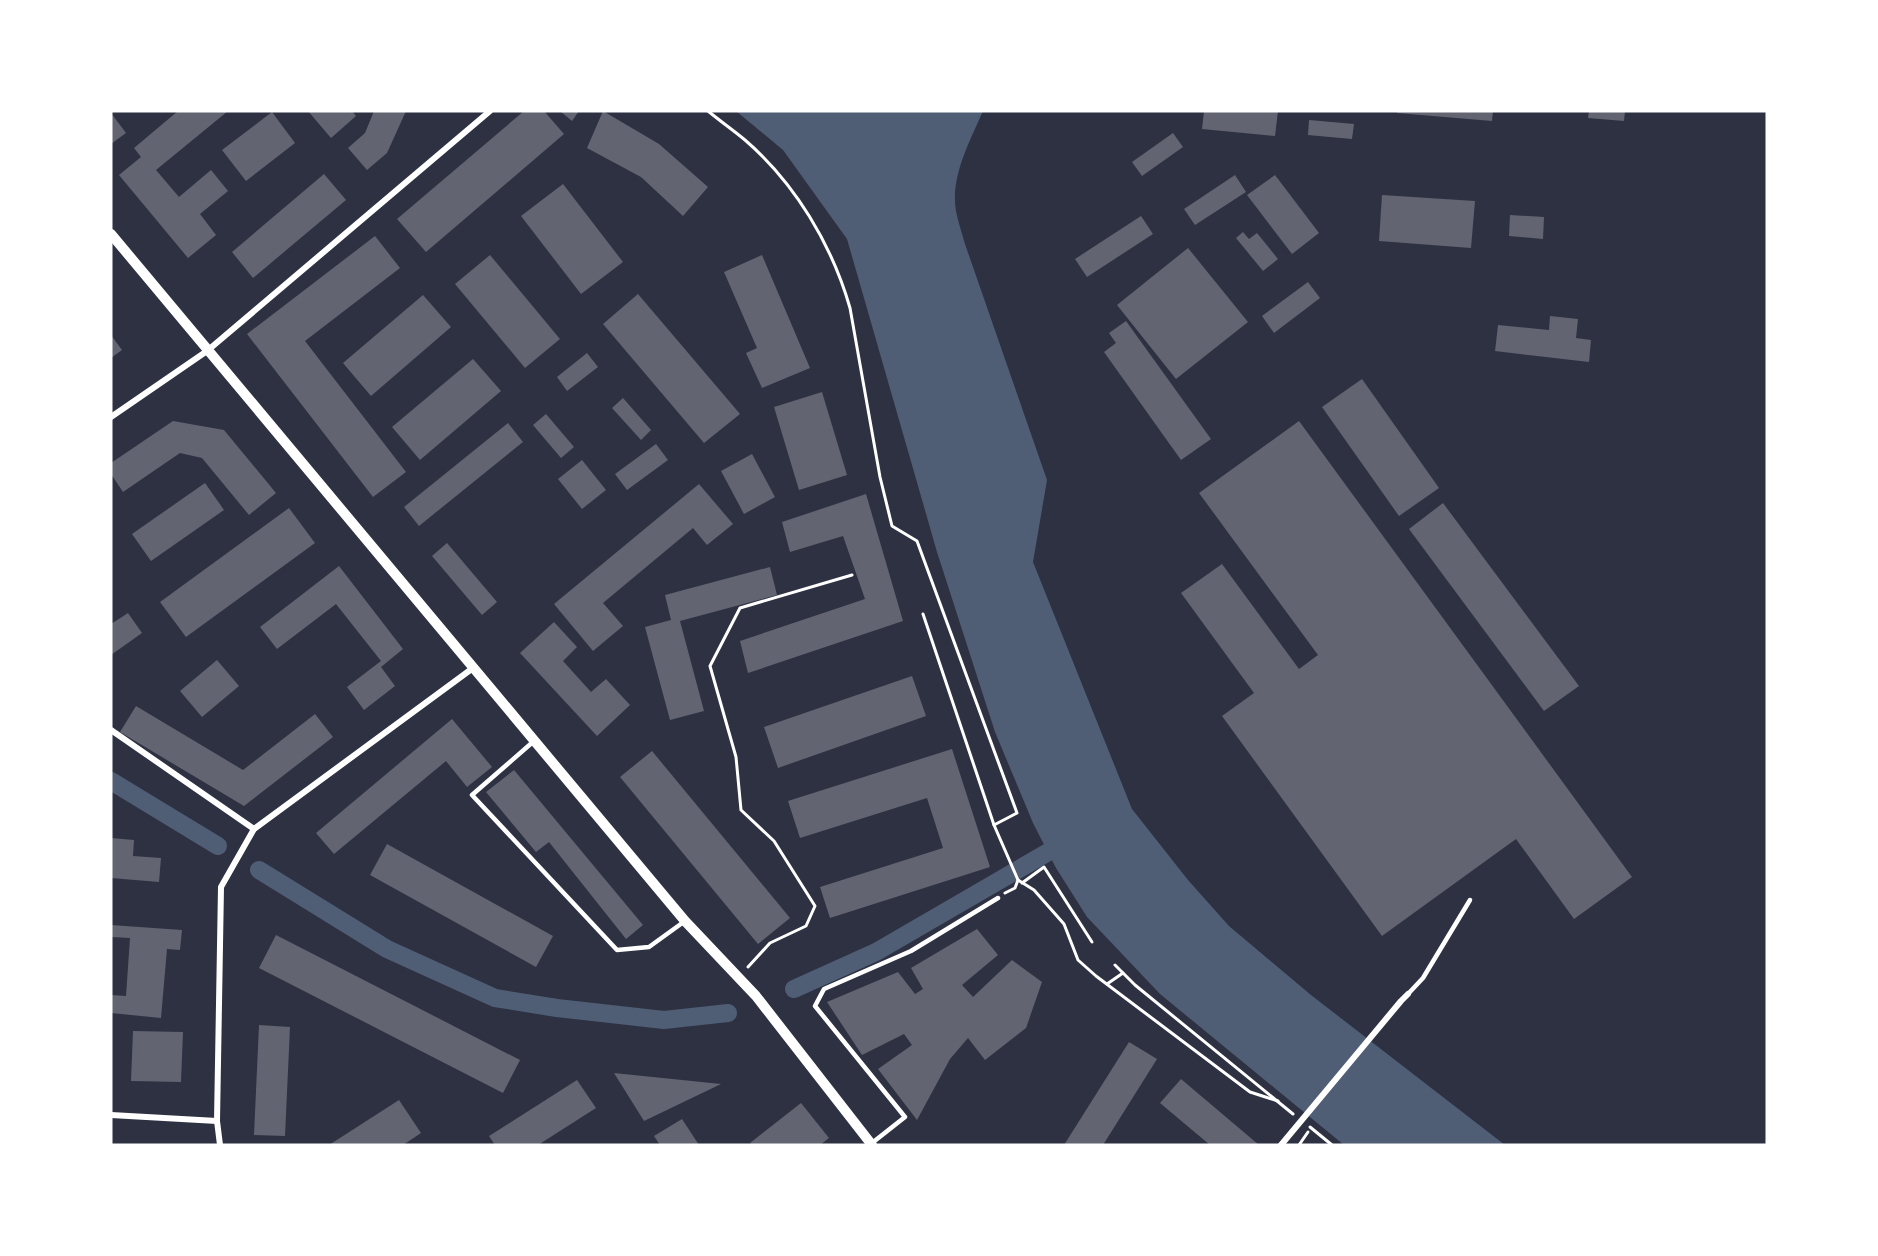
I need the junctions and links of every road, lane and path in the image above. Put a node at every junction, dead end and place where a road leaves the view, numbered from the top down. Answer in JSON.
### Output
{"nodes":[{"id":1,"x":490,"y":111,"type":"edge"},
{"id":2,"x":708,"y":111,"type":"edge"},
{"id":3,"x":111,"y":234,"type":"edge"},
{"id":4,"x":207,"y":351,"type":"junction"},
{"id":5,"x":111,"y":417,"type":"edge"},
{"id":6,"x":852,"y":575,"type":"dead end"},
{"id":7,"x":923,"y":614,"type":"dead end"},
{"id":8,"x":473,"y":668,"type":"junction"},
{"id":9,"x":111,"y":730,"type":"edge"},
{"id":10,"x":534,"y":741,"type":"junction"},
{"id":11,"x":994,"y":825,"type":"junction"},
{"id":12,"x":254,"y":829,"type":"junction"},
{"id":13,"x":1018,"y":880,"type":"junction"},
{"id":14,"x":1022,"y":883,"type":"junction"},
{"id":15,"x":998,"y":898,"type":"joint"},
{"id":16,"x":1470,"y":900,"type":"dead end"},
{"id":17,"x":685,"y":921,"type":"junction"},
{"id":18,"x":1092,"y":942,"type":"dead end"},
{"id":19,"x":1115,"y":965,"type":"dead end"},
{"id":20,"x":1123,"y":973,"type":"junction"},
{"id":21,"x":739,"y":977,"type":"junction"},
{"id":22,"x":1107,"y":984,"type":"junction"},
{"id":23,"x":1408,"y":994,"type":"joint"},
{"id":24,"x":111,"y":1115,"type":"edge"},
{"id":25,"x":217,"y":1121,"type":"junction"},
{"id":26,"x":1311,"y":1128,"type":"dead end"},
{"id":27,"x":872,"y":1144,"type":"edge"},
{"id":28,"x":220,"y":1145,"type":"edge"},
{"id":29,"x":1281,"y":1145,"type":"edge"},
{"id":30,"x":1299,"y":1145,"type":"edge"}],
"edges":[{"from":1,"to":4,"type":"street"},
{"from":2,"to":11,"type":"path"},
{"from":3,"to":4,"type":"street"},
{"from":4,"to":5,"type":"street"},
{"from":4,"to":8,"type":"street"},
{"from":6,"to":21,"type":"path"},
{"from":7,"to":11,"type":"path"},
{"from":8,"to":10,"type":"street"},
{"from":8,"to":12,"type":"street"},
{"from":9,"to":12,"type":"street"},
{"from":10,"to":17,"type":"street"},
{"from":10,"to":17,"type":"lane"},
{"from":11,"to":13,"type":"path"},
{"from":12,"to":25,"type":"street"},
{"from":13,"to":14,"type":"path"},
{"from":13,"to":15,"type":"path"},
{"from":14,"to":18,"type":"path"},
{"from":14,"to":22,"type":"path"},
{"from":15,"to":27,"type":"lane"},
{"from":16,"to":23,"type":"lane"},
{"from":17,"to":21,"type":"street"},
{"from":19,"to":20,"type":"path"},
{"from":20,"to":22,"type":"path"},
{"from":20,"to":22,"type":"path"},
{"from":21,"to":27,"type":"street"},
{"from":23,"to":29,"type":"street"},
{"from":24,"to":25,"type":"street"},
{"from":25,"to":28,"type":"street"},
{"from":26,"to":30,"type":"path"}]}
